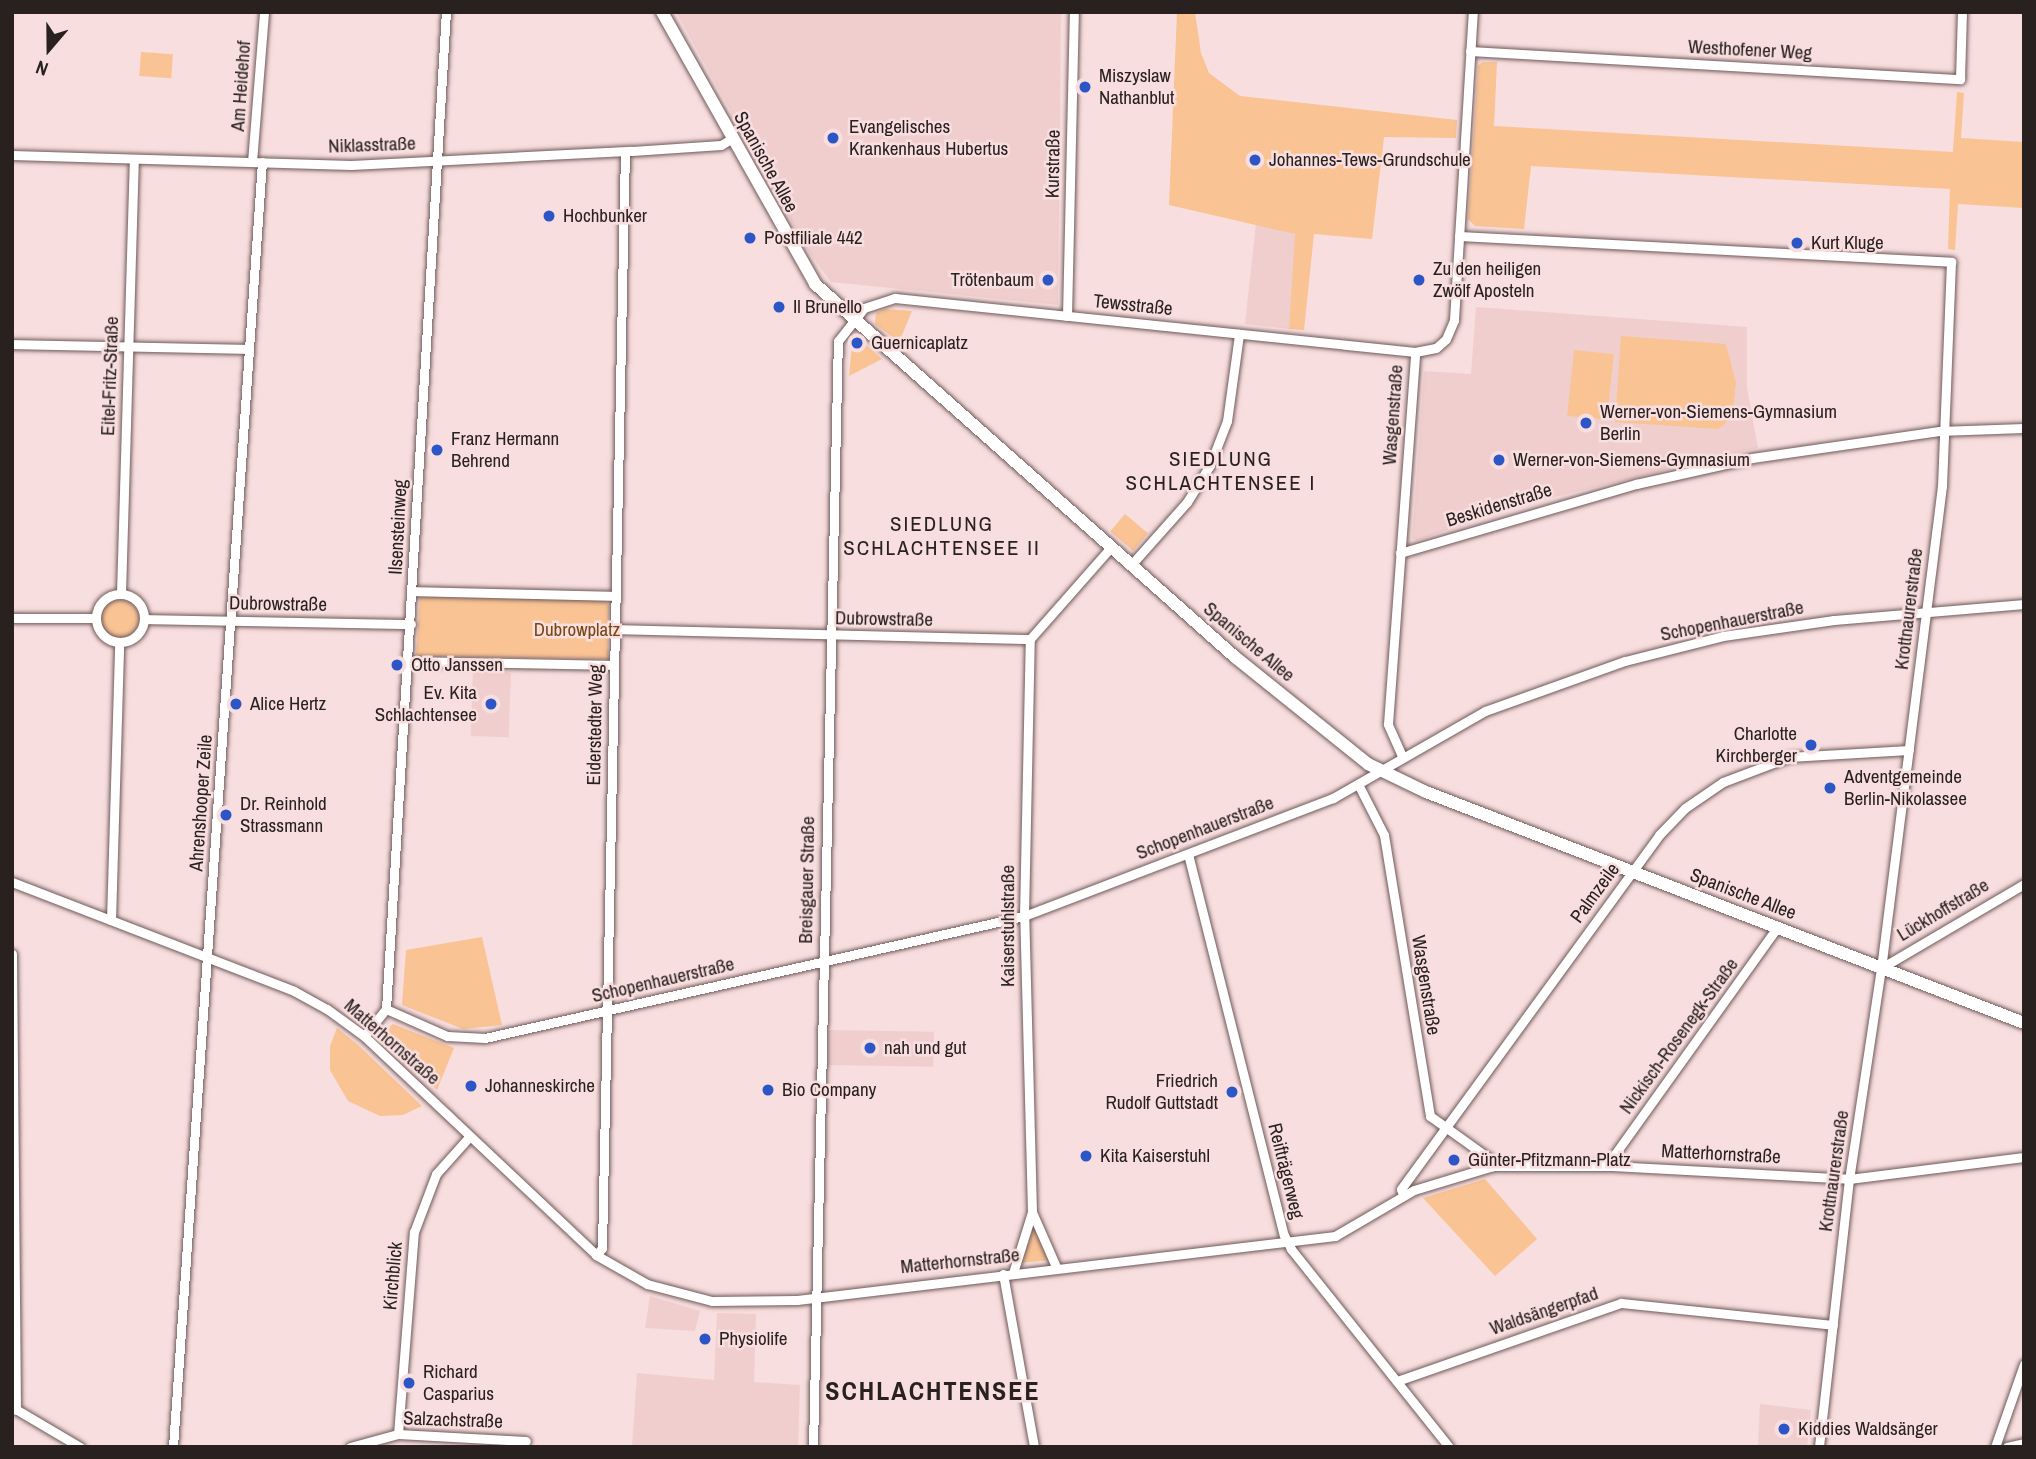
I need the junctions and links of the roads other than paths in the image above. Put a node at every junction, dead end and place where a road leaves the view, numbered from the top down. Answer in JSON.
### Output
{"nodes":[{"id":1,"x":264,"y":12,"type":"edge"},
{"id":2,"x":446,"y":12,"type":"edge"},
{"id":3,"x":662,"y":12,"type":"edge"},
{"id":4,"x":1074,"y":12,"type":"edge"},
{"id":5,"x":1472,"y":12,"type":"edge"},
{"id":6,"x":1962,"y":12,"type":"edge"},
{"id":7,"x":1470,"y":51,"type":"junction"},
{"id":8,"x":731,"y":139,"type":"junction"},
{"id":9,"x":625,"y":152,"type":"junction"},
{"id":10,"x":12,"y":155,"type":"edge"},
{"id":11,"x":134,"y":159,"type":"junction"},
{"id":12,"x":438,"y":160,"type":"junction"},
{"id":13,"x":257,"y":162,"type":"junction"},
{"id":14,"x":1459,"y":236,"type":"junction"},
{"id":15,"x":1067,"y":316,"type":"junction"},
{"id":16,"x":853,"y":319,"type":"junction"},
{"id":17,"x":1239,"y":334,"type":"junction"},
{"id":18,"x":12,"y":344,"type":"edge"},
{"id":19,"x":128,"y":346,"type":"junction"},
{"id":20,"x":247,"y":349,"type":"junction"},
{"id":21,"x":1415,"y":352,"type":"junction"},
{"id":22,"x":2024,"y":428,"type":"edge"},
{"id":23,"x":1946,"y":430,"type":"junction"},
{"id":24,"x":1111,"y":547,"type":"junction"},
{"id":25,"x":1400,"y":553,"type":"junction"},
{"id":26,"x":1131,"y":565,"type":"junction"},
{"id":27,"x":412,"y":591,"type":"junction"},
{"id":28,"x":121,"y":593,"type":"junction"},
{"id":29,"x":615,"y":596,"type":"junction"},
{"id":30,"x":2024,"y":604,"type":"edge"},
{"id":31,"x":1927,"y":611,"type":"junction"},
{"id":32,"x":12,"y":618,"type":"edge"},
{"id":33,"x":95,"y":618,"type":"junction"},
{"id":34,"x":145,"y":619,"type":"junction"},
{"id":35,"x":231,"y":621,"type":"junction"},
{"id":36,"x":411,"y":624,"type":"junction"},
{"id":37,"x":615,"y":629,"type":"junction"},
{"id":38,"x":829,"y":636,"type":"junction"},
{"id":39,"x":1030,"y":639,"type":"junction"},
{"id":40,"x":119,"y":643,"type":"junction"},
{"id":41,"x":409,"y":661,"type":"junction"},
{"id":42,"x":614,"y":665,"type":"junction"},
{"id":43,"x":1909,"y":750,"type":"junction"},
{"id":44,"x":1402,"y":756,"type":"junction"},
{"id":45,"x":1379,"y":770,"type":"junction"},
{"id":46,"x":1358,"y":784,"type":"junction"},
{"id":47,"x":1188,"y":854,"type":"junction"},
{"id":48,"x":1632,"y":872,"type":"junction"},
{"id":49,"x":12,"y":882,"type":"edge"},
{"id":50,"x":2024,"y":884,"type":"edge"},
{"id":51,"x":1024,"y":916,"type":"junction"},
{"id":52,"x":111,"y":920,"type":"junction"},
{"id":53,"x":1777,"y":928,"type":"junction"},
{"id":54,"x":12,"y":954,"type":"edge"},
{"id":55,"x":207,"y":958,"type":"junction"},
{"id":56,"x":822,"y":962,"type":"junction"},
{"id":57,"x":1881,"y":968,"type":"junction"},
{"id":58,"x":386,"y":1009,"type":"junction"},
{"id":59,"x":607,"y":1011,"type":"junction"},
{"id":60,"x":2024,"y":1023,"type":"edge"},
{"id":61,"x":364,"y":1036,"type":"junction"},
{"id":62,"x":1446,"y":1127,"type":"junction"},
{"id":63,"x":469,"y":1137,"type":"junction"},
{"id":64,"x":2024,"y":1157,"type":"edge"},
{"id":65,"x":1493,"y":1166,"type":"junction"},
{"id":66,"x":1612,"y":1166,"type":"junction"},
{"id":67,"x":1849,"y":1179,"type":"junction"},
{"id":68,"x":1403,"y":1195,"type":"junction"},
{"id":69,"x":1032,"y":1212,"type":"junction"},
{"id":70,"x":1288,"y":1243,"type":"junction"},
{"id":71,"x":596,"y":1255,"type":"junction"},
{"id":72,"x":1057,"y":1269,"type":"junction"},
{"id":73,"x":1008,"y":1273,"type":"junction"},
{"id":74,"x":816,"y":1298,"type":"junction"},
{"id":75,"x":1833,"y":1325,"type":"junction"},
{"id":76,"x":2024,"y":1364,"type":"edge"},
{"id":77,"x":1397,"y":1381,"type":"junction"},
{"id":78,"x":14,"y":1409,"type":"edge"},
{"id":79,"x":398,"y":1434,"type":"junction"},
{"id":80,"x":526,"y":1441,"type":"dead end"},
{"id":81,"x":513,"y":1443,"type":"edge"},
{"id":82,"x":2024,"y":1443,"type":"edge"},
{"id":83,"x":80,"y":1447,"type":"edge"},
{"id":84,"x":173,"y":1447,"type":"edge"},
{"id":85,"x":350,"y":1447,"type":"edge"},
{"id":86,"x":813,"y":1447,"type":"edge"},
{"id":87,"x":1034,"y":1447,"type":"edge"},
{"id":88,"x":1450,"y":1447,"type":"edge"},
{"id":89,"x":1819,"y":1447,"type":"edge"},
{"id":90,"x":1995,"y":1447,"type":"edge"},
{"id":91,"x":2007,"y":1447,"type":"edge"}],
"edges":[{"from":1,"to":13,"type":"street","name":"Am Heidehof"},
{"from":2,"to":12,"type":"street","name":"Ilsensteinweg"},
{"from":3,"to":8,"type":"main road","name":"Spanische Allee"},
{"from":4,"to":15,"type":"street","name":"Kurstraße"},
{"from":5,"to":7,"type":"street","name":"Wasgenstraße"},
{"from":6,"to":7,"type":"street","name":"Westhofener Weg"},
{"from":7,"to":14,"type":"street","name":"Wasgenstraße"},
{"from":8,"to":9,"type":"street","name":"Niklasstraße"},
{"from":8,"to":16,"type":"main road","name":"Spanische Allee"},
{"from":9,"to":12,"type":"street","name":"Niklasstraße"},
{"from":9,"to":29,"type":"street","name":"Eiderstedter Weg"},
{"from":10,"to":11,"type":"street","name":"Niklasstraße"},
{"from":11,"to":13,"type":"street","name":"Niklasstraße"},
{"from":11,"to":19,"type":"street","name":"Eitel-Fritz-Straße"},
{"from":12,"to":13,"type":"street","name":"Niklasstraße"},
{"from":12,"to":27,"type":"street","name":"Ilsensteinweg"},
{"from":13,"to":20,"type":"street","name":"Ahrenshooper Zeile"},
{"from":14,"to":21,"type":"street","name":"Wasgenstraße"},
{"from":14,"to":23,"type":"street","name":"Krottnaurerstraße"},
{"from":15,"to":16,"type":"street","name":"Tewsstraße"},
{"from":15,"to":17,"type":"street","name":"Tewsstraße"},
{"from":16,"to":24,"type":"main road","name":"Spanische Allee"},
{"from":16,"to":38,"type":"street","name":"Breisgauer Straße"},
{"from":17,"to":21,"type":"street","name":"Tewsstraße"},
{"from":17,"to":26,"type":"street"},
{"from":18,"to":19,"type":"street"},
{"from":19,"to":20,"type":"street"},
{"from":19,"to":28,"type":"street","name":"Eitel-Fritz-Straße"},
{"from":20,"to":35,"type":"street","name":"Ahrenshooper Zeile"},
{"from":21,"to":25,"type":"street","name":"Wasgenstraße"},
{"from":22,"to":23,"type":"street","name":"Beskidenstraße"},
{"from":23,"to":25,"type":"street","name":"Beskidenstraße"},
{"from":23,"to":31,"type":"street","name":"Krottnaurerstraße"},
{"from":24,"to":26,"type":"main road","name":"Spanische Allee"},
{"from":24,"to":39,"type":"street"},
{"from":25,"to":44,"type":"street","name":"Wasgenstraße"},
{"from":26,"to":45,"type":"main road","name":"Spanische Allee"},
{"from":27,"to":29,"type":"street"},
{"from":27,"to":36,"type":"street","name":"Ilsensteinweg"},
{"from":28,"to":33,"type":"street"},
{"from":28,"to":34,"type":"street"},
{"from":29,"to":37,"type":"street","name":"Eiderstedter Weg"},
{"from":30,"to":31,"type":"street","name":"Schopenhauerstraße"},
{"from":31,"to":43,"type":"street","name":"Krottnaurerstraße"},
{"from":31,"to":44,"type":"street","name":"Schopenhauerstraße"},
{"from":32,"to":33,"type":"street"},
{"from":33,"to":40,"type":"street"},
{"from":34,"to":35,"type":"street","name":"Dubrowstraße"},
{"from":34,"to":40,"type":"street"},
{"from":35,"to":36,"type":"street","name":"Dubrowstraße"},
{"from":35,"to":55,"type":"street","name":"Ahrenshooper Zeile"},
{"from":36,"to":41,"type":"street","name":"Ilsensteinweg"},
{"from":37,"to":38,"type":"street","name":"Dubrowstraße"},
{"from":37,"to":42,"type":"street","name":"Eiderstedter Weg"},
{"from":38,"to":39,"type":"street","name":"Dubrowstraße"},
{"from":38,"to":56,"type":"street","name":"Breisgauer Straße"},
{"from":39,"to":51,"type":"street","name":"Kaiserstuhlstraße"},
{"from":40,"to":52,"type":"street"},
{"from":41,"to":42,"type":"street"},
{"from":41,"to":58,"type":"street","name":"Ilsensteinweg"},
{"from":42,"to":59,"type":"street","name":"Eiderstedter Weg"},
{"from":43,"to":48,"type":"street","name":"Palmzeile"},
{"from":43,"to":57,"type":"street","name":"Krottnaurerstraße"},
{"from":44,"to":45,"type":"street","name":"Schopenhauerstraße"},
{"from":45,"to":46,"type":"street","name":"Schopenhauerstraße"},
{"from":45,"to":48,"type":"main road","name":"Spanische Allee"},
{"from":46,"to":47,"type":"street","name":"Schopenhauerstraße"},
{"from":46,"to":62,"type":"street","name":"Wasgenstraße"},
{"from":47,"to":51,"type":"street","name":"Schopenhauerstraße"},
{"from":47,"to":70,"type":"street","name":"Reifträgerweg"},
{"from":48,"to":53,"type":"main road","name":"Spanische Allee"},
{"from":48,"to":62,"type":"street","name":"Palmzeile"},
{"from":49,"to":52,"type":"street","name":"Matterhornstraße"},
{"from":50,"to":57,"type":"street","name":"Lückhoffstraße"},
{"from":51,"to":56,"type":"street","name":"Schopenhauerstraße"},
{"from":51,"to":69,"type":"street","name":"Kaiserstuhlstraße"},
{"from":52,"to":55,"type":"street","name":"Matterhornstraße"},
{"from":53,"to":57,"type":"main road","name":"Spanische Allee"},
{"from":53,"to":66,"type":"street","name":"Nickisch-Rosenegk-Straße"},
{"from":54,"to":78,"type":"street"},
{"from":55,"to":61,"type":"street","name":"Matterhornstraße"},
{"from":55,"to":84,"type":"street","name":"Ahrenshooper Zeile"},
{"from":56,"to":59,"type":"street","name":"Schopenhauerstraße"},
{"from":56,"to":74,"type":"street","name":"Breisgauer Straße"},
{"from":57,"to":60,"type":"main road","name":"Spanische Allee"},
{"from":57,"to":67,"type":"street","name":"Krottnaurerstraße"},
{"from":58,"to":59,"type":"street","name":"Schopenhauerstraße"},
{"from":58,"to":61,"type":"street"},
{"from":59,"to":71,"type":"street","name":"Eiderstedter Weg"},
{"from":61,"to":63,"type":"street","name":"Matterhornstraße"},
{"from":62,"to":65,"type":"street","name":"Wasgenstraße"},
{"from":62,"to":68,"type":"street","name":"Palmzeile"},
{"from":63,"to":71,"type":"street","name":"Matterhornstraße"},
{"from":63,"to":79,"type":"street","name":"Kirchblick"},
{"from":64,"to":67,"type":"street","name":"Matterhornstraße"},
{"from":65,"to":66,"type":"street","name":"Matterhornstraße"},
{"from":65,"to":68,"type":"street","name":"Matterhornstraße"},
{"from":66,"to":67,"type":"street","name":"Matterhornstraße"},
{"from":67,"to":75,"type":"street","name":"Krottnaurerstraße"},
{"from":68,"to":70,"type":"street","name":"Matterhornstraße"},
{"from":69,"to":72,"type":"street","name":"Kaiserstuhlstraße"},
{"from":69,"to":73,"type":"street","name":"Kaiserstuhlstraße"},
{"from":70,"to":72,"type":"street","name":"Matterhornstraße"},
{"from":70,"to":77,"type":"street","name":"Reifträgerweg"},
{"from":71,"to":74,"type":"street","name":"Matterhornstraße"},
{"from":72,"to":73,"type":"street","name":"Matterhornstraße"},
{"from":73,"to":74,"type":"street","name":"Matterhornstraße"},
{"from":73,"to":87,"type":"street","name":"Kaiserstuhlstraße"},
{"from":74,"to":86,"type":"street","name":"Breisgauer Straße"},
{"from":75,"to":77,"type":"street","name":"Waldsängerpfad"},
{"from":75,"to":89,"type":"street","name":"Krottnaurerstraße"},
{"from":76,"to":90,"type":"street"},
{"from":77,"to":88,"type":"street","name":"Reifträgerweg"},
{"from":78,"to":83,"type":"street"},
{"from":79,"to":81,"type":"street","name":"Salzachstraße"},
{"from":79,"to":85,"type":"street","name":"Salzachstraße"},
{"from":80,"to":81,"type":"street","name":"Salzachstraße"},
{"from":82,"to":91,"type":"street"}]}
